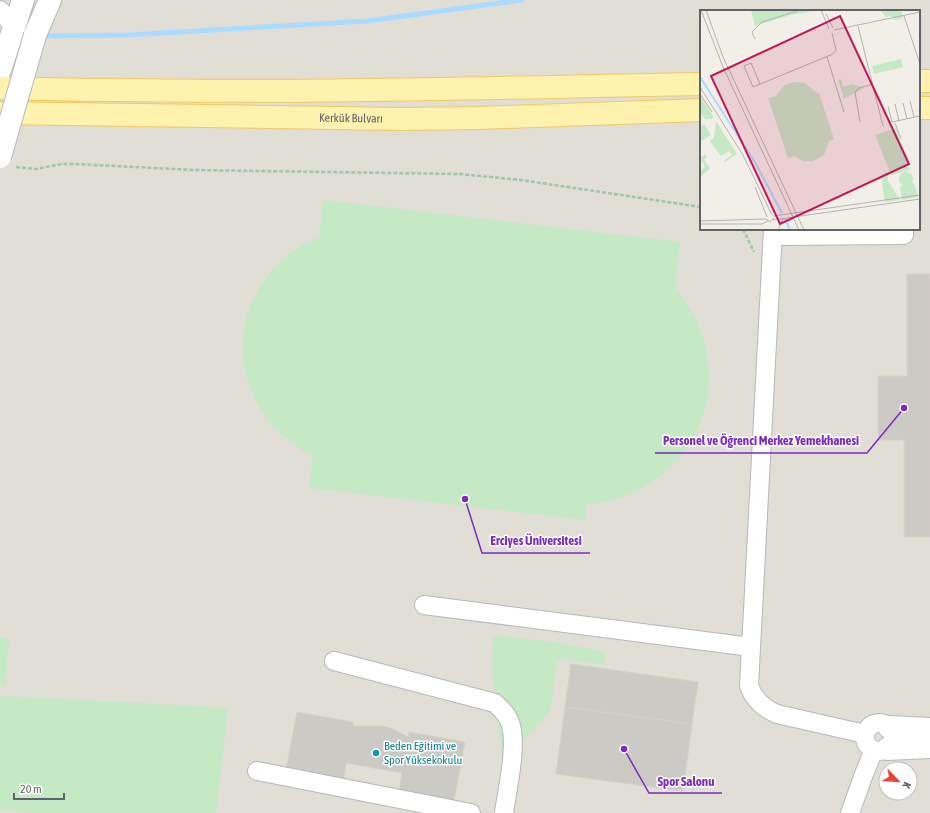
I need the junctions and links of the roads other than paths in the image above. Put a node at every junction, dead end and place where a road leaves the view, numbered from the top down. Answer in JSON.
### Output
{"nodes":[{"id":1,"x":23,"y":0,"type":"edge"},
{"id":2,"x":50,"y":0,"type":"edge"},
{"id":3,"x":0,"y":10,"type":"edge"},
{"id":4,"x":14,"y":28,"type":"junction"},
{"id":5,"x":0,"y":70,"type":"edge"},
{"id":6,"x":700,"y":84,"type":"edge"},
{"id":7,"x":0,"y":88,"type":"edge"},
{"id":8,"x":700,"y":110,"type":"edge"},
{"id":9,"x":0,"y":113,"type":"edge"},
{"id":10,"x":7,"y":162,"type":"edge"},
{"id":11,"x":904,"y":230,"type":"edge"},
{"id":12,"x":773,"y":232,"type":"edge"},
{"id":13,"x":424,"y":604,"type":"dead end"},
{"id":14,"x":751,"y":647,"type":"junction"},
{"id":15,"x":334,"y":661,"type":"dead end"},
{"id":16,"x":889,"y":727,"type":"junction"},
{"id":17,"x":930,"y":729,"type":"edge"},
{"id":18,"x":864,"y":734,"type":"junction"},
{"id":19,"x":930,"y":747,"type":"edge"},
{"id":20,"x":880,"y":750,"type":"junction"},
{"id":21,"x":257,"y":771,"type":"dead end"},
{"id":22,"x":471,"y":813,"type":"edge"},
{"id":23,"x":504,"y":813,"type":"edge"},
{"id":24,"x":850,"y":813,"type":"edge"}],
"edges":[{"from":1,"to":4,"type":"street"},
{"from":2,"to":10,"type":"street","bridge":true},
{"from":3,"to":4,"type":"street"},
{"from":4,"to":5,"type":"street"},
{"from":6,"to":7,"type":"main road"},
{"from":8,"to":9,"type":"main road","name":"Kerkük Bulvarı"},
{"from":11,"to":12,"type":"street"},
{"from":12,"to":14,"type":"street"},
{"from":13,"to":14,"type":"street"},
{"from":14,"to":18,"type":"street"},
{"from":15,"to":23,"type":"street"},
{"from":16,"to":17,"type":"street"},
{"from":16,"to":18,"type":"street"},
{"from":16,"to":20,"type":"street"},
{"from":18,"to":20,"type":"street"},
{"from":19,"to":20,"type":"street"},
{"from":20,"to":24,"type":"street"},
{"from":21,"to":22,"type":"street"}]}
